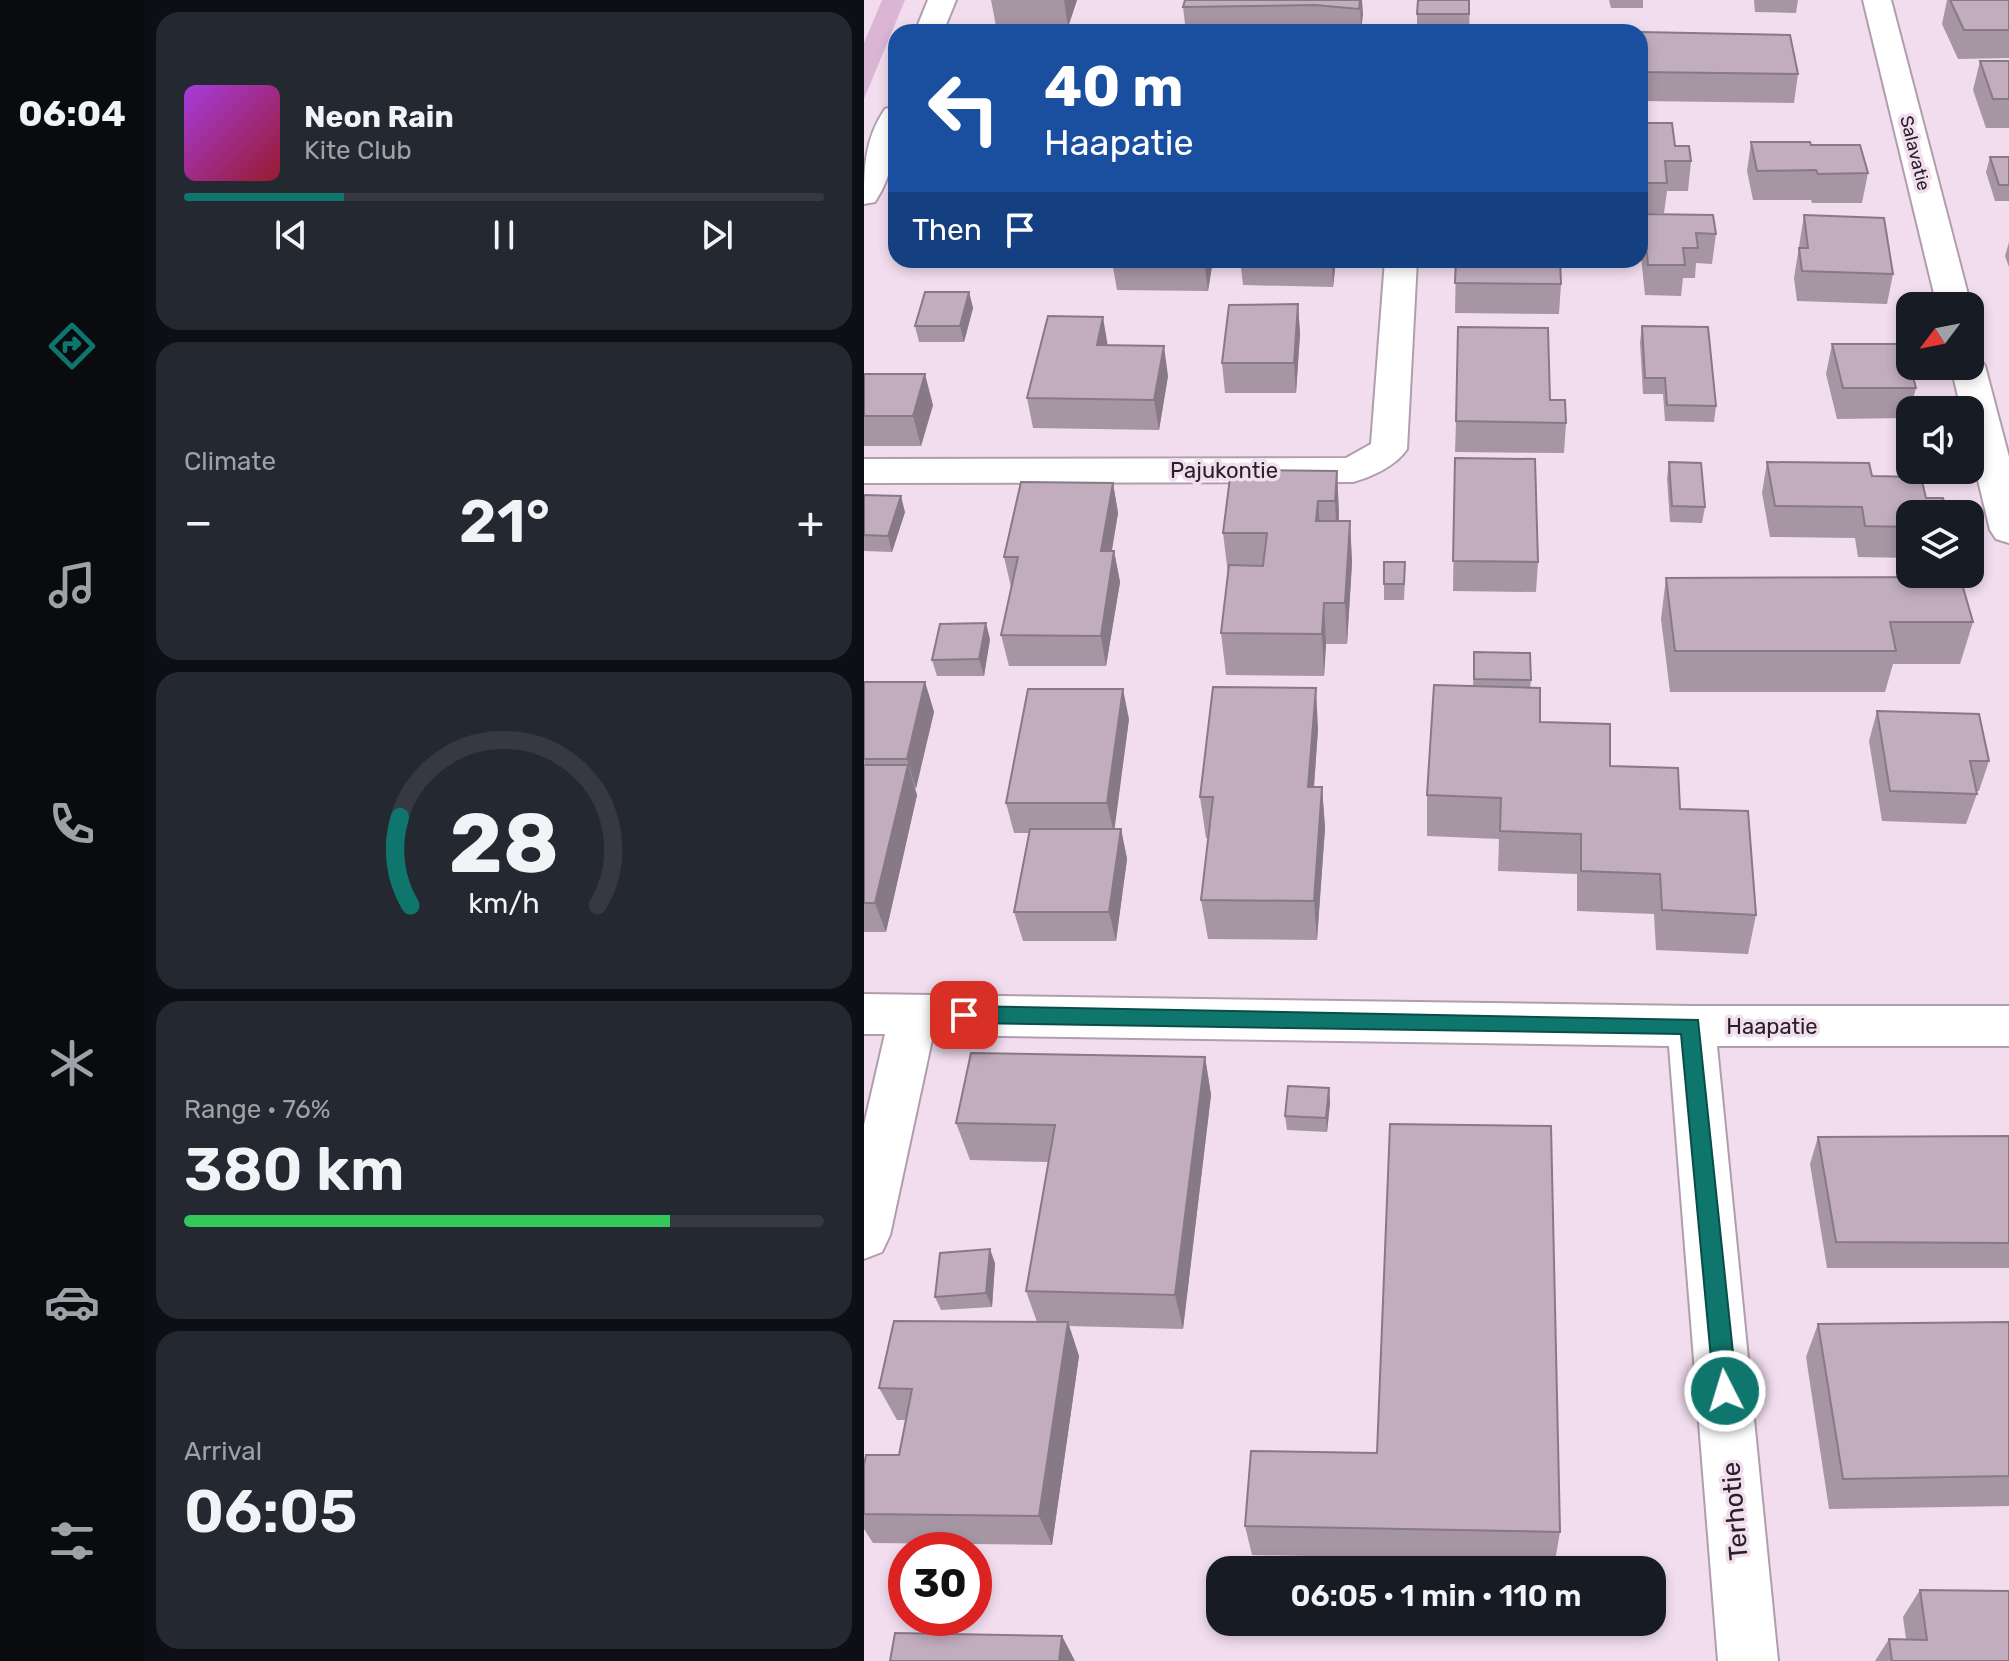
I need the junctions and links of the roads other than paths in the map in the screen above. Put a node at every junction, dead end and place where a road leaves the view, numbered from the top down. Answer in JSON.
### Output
{"nodes":[{"id":1,"x":942,"y":0,"type":"edge"},
{"id":2,"x":1877,"y":0,"type":"edge"},
{"id":3,"x":932,"y":24,"type":"edge"},
{"id":4,"x":888,"y":135,"type":"edge"},
{"id":5,"x":864,"y":195,"type":"edge"},
{"id":6,"x":1400,"y":268,"type":"edge"},
{"id":7,"x":1950,"y":292,"type":"edge"},
{"id":8,"x":1972,"y":380,"type":"edge"},
{"id":9,"x":864,"y":471,"type":"edge"},
{"id":10,"x":2009,"y":530,"type":"edge"},
{"id":11,"x":864,"y":1014,"type":"edge"},
{"id":12,"x":914,"y":1014,"type":"junction"},
{"id":13,"x":1691,"y":1026,"type":"junction"},
{"id":14,"x":2009,"y":1026,"type":"edge"},
{"id":15,"x":864,"y":1235,"type":"edge"},
{"id":16,"x":1748,"y":1661,"type":"edge"}],
"edges":[{"from":1,"to":3,"type":"street"},
{"from":2,"to":7,"type":"street","name":"Salavatie"},
{"from":4,"to":5,"type":"street"},
{"from":6,"to":9,"type":"street","name":"Pajukontie"},
{"from":8,"to":10,"type":"street"},
{"from":11,"to":12,"type":"street","name":"Haapatie"},
{"from":12,"to":13,"type":"street","name":"Haapatie"},
{"from":12,"to":15,"type":"street"},
{"from":13,"to":14,"type":"street","name":"Haapatie"},
{"from":13,"to":16,"type":"street","name":"Terhotie"}]}
